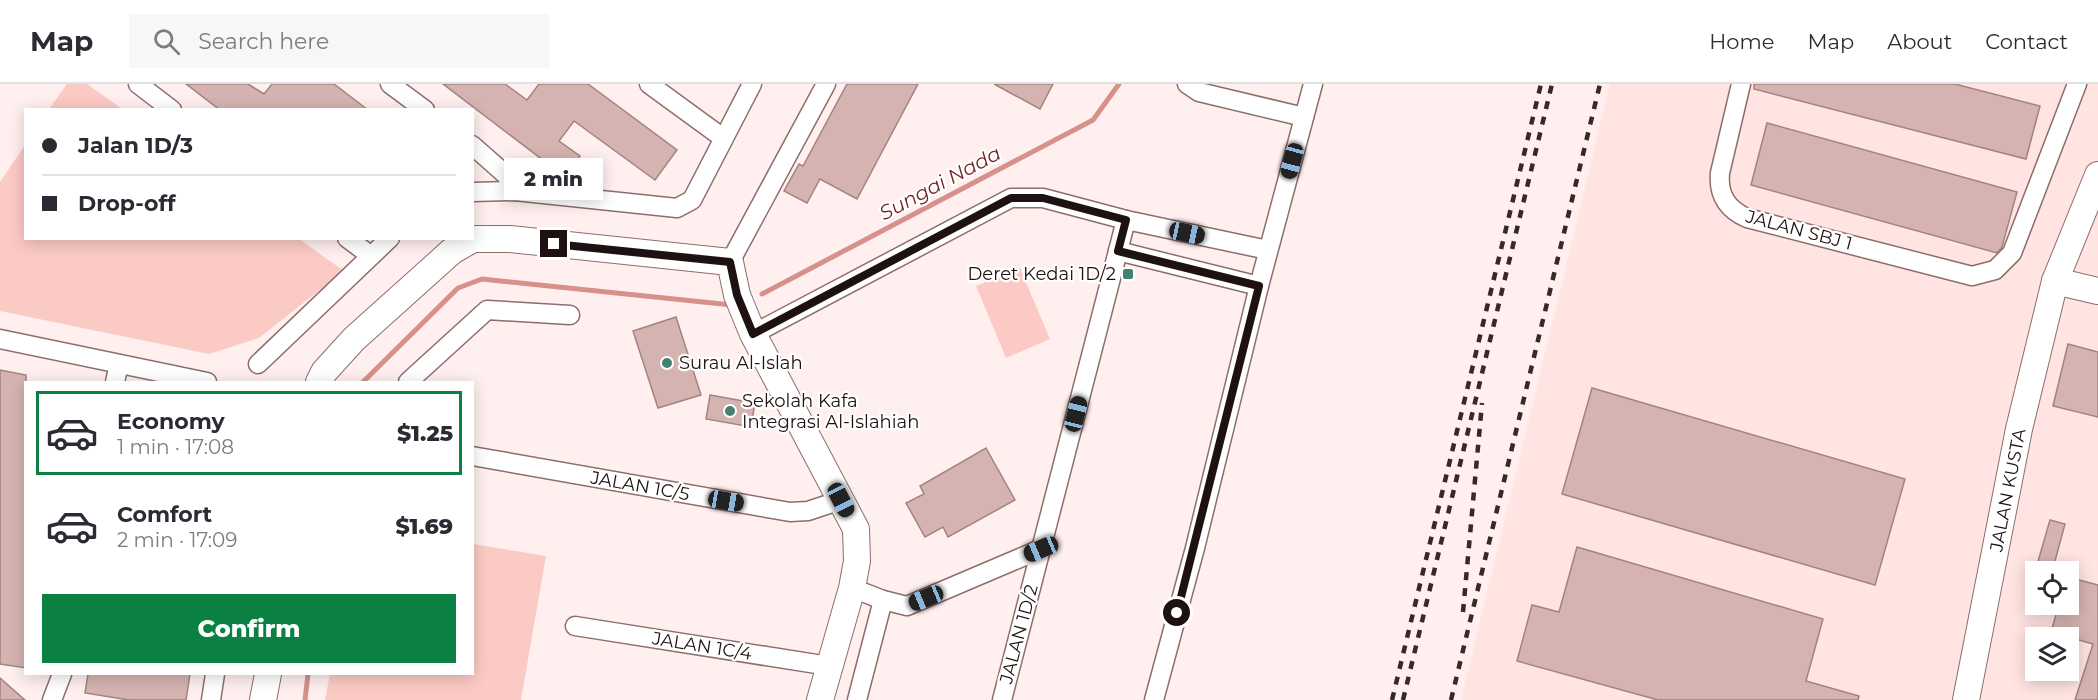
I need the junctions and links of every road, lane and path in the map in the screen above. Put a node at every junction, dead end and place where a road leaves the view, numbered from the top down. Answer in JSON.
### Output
{"nodes":[{"id":1,"x":138,"y":84,"type":"edge"},
{"id":2,"x":390,"y":84,"type":"edge"},
{"id":3,"x":649,"y":84,"type":"edge"},
{"id":4,"x":752,"y":84,"type":"edge"},
{"id":5,"x":826,"y":84,"type":"edge"},
{"id":6,"x":1187,"y":84,"type":"edge"},
{"id":7,"x":1312,"y":84,"type":"edge"},
{"id":8,"x":1741,"y":84,"type":"edge"},
{"id":9,"x":2077,"y":84,"type":"edge"},
{"id":10,"x":169,"y":108,"type":"edge"},
{"id":11,"x":422,"y":108,"type":"edge"},
{"id":12,"x":1304,"y":117,"type":"junction"},
{"id":13,"x":723,"y":138,"type":"junction"},
{"id":14,"x":474,"y":147,"type":"edge"},
{"id":15,"x":2098,"y":175,"type":"edge"},
{"id":16,"x":515,"y":191,"type":"junction"},
{"id":17,"x":474,"y":192,"type":"edge"},
{"id":18,"x":1126,"y":220,"type":"junction"},
{"id":19,"x":474,"y":239,"type":"edge"},
{"id":20,"x":350,"y":240,"type":"edge"},
{"id":21,"x":388,"y":240,"type":"edge"},
{"id":22,"x":471,"y":240,"type":"edge"},
{"id":23,"x":1268,"y":250,"type":"junction"},
{"id":24,"x":1118,"y":251,"type":"junction"},
{"id":25,"x":371,"y":256,"type":"junction"},
{"id":26,"x":730,"y":262,"type":"junction"},
{"id":27,"x":2055,"y":281,"type":"junction"},
{"id":28,"x":1259,"y":286,"type":"junction"},
{"id":29,"x":2098,"y":291,"type":"edge"},
{"id":30,"x":570,"y":315,"type":"dead end"},
{"id":31,"x":753,"y":334,"type":"junction"},
{"id":32,"x":0,"y":339,"type":"edge"},
{"id":33,"x":119,"y":364,"type":"junction"},
{"id":34,"x":258,"y":364,"type":"dead end"},
{"id":35,"x":115,"y":381,"type":"edge"},
{"id":36,"x":202,"y":381,"type":"edge"},
{"id":37,"x":320,"y":381,"type":"edge"},
{"id":38,"x":409,"y":381,"type":"edge"},
{"id":39,"x":474,"y":456,"type":"edge"},
{"id":40,"x":841,"y":500,"type":"junction"},
{"id":41,"x":1041,"y":549,"type":"junction"},
{"id":42,"x":852,"y":588,"type":"junction"},
{"id":43,"x":883,"y":600,"type":"junction"},
{"id":44,"x":575,"y":626,"type":"dead end"},
{"id":45,"x":829,"y":666,"type":"junction"},
{"id":46,"x":62,"y":675,"type":"edge"},
{"id":47,"x":215,"y":675,"type":"edge"},
{"id":48,"x":268,"y":675,"type":"edge"},
{"id":49,"x":52,"y":700,"type":"edge"},
{"id":50,"x":211,"y":700,"type":"edge"},
{"id":51,"x":263,"y":700,"type":"edge"},
{"id":52,"x":820,"y":700,"type":"edge"},
{"id":53,"x":856,"y":700,"type":"edge"},
{"id":54,"x":1002,"y":700,"type":"edge"},
{"id":55,"x":1154,"y":700,"type":"edge"},
{"id":56,"x":1966,"y":700,"type":"edge"}],
"edges":[{"from":1,"to":10,"type":"street"},
{"from":2,"to":11,"type":"street"},
{"from":3,"to":13,"type":"street"},
{"from":4,"to":13,"type":"street"},
{"from":5,"to":26,"type":"street"},
{"from":6,"to":12,"type":"street"},
{"from":7,"to":12,"type":"street"},
{"from":8,"to":9,"type":"street","name":"JALAN SBJ 1"},
{"from":12,"to":23,"type":"street"},
{"from":13,"to":16,"type":"street"},
{"from":14,"to":16,"type":"street"},
{"from":15,"to":27,"type":"street","name":"JALAN KUSTA"},
{"from":16,"to":17,"type":"street"},
{"from":18,"to":23,"type":"street"},
{"from":18,"to":24,"type":"street","name":"JALAN 1D/2"},
{"from":18,"to":31,"type":"street"},
{"from":19,"to":26,"type":"street"},
{"from":20,"to":25,"type":"street"},
{"from":21,"to":25,"type":"street"},
{"from":22,"to":37,"type":"street"},
{"from":23,"to":28,"type":"street"},
{"from":24,"to":28,"type":"street"},
{"from":24,"to":41,"type":"street","name":"JALAN 1D/2"},
{"from":25,"to":34,"type":"street"},
{"from":26,"to":31,"type":"street"},
{"from":27,"to":29,"type":"street"},
{"from":27,"to":56,"type":"street","name":"JALAN KUSTA"},
{"from":28,"to":55,"type":"street"},
{"from":30,"to":38,"type":"street"},
{"from":31,"to":40,"type":"street"},
{"from":32,"to":33,"type":"street"},
{"from":33,"to":35,"type":"street"},
{"from":33,"to":36,"type":"street"},
{"from":39,"to":40,"type":"street","name":"JALAN 1C/5"},
{"from":40,"to":42,"type":"street"},
{"from":41,"to":43,"type":"street"},
{"from":41,"to":54,"type":"street","name":"JALAN 1D/2"},
{"from":42,"to":43,"type":"street"},
{"from":42,"to":45,"type":"street"},
{"from":43,"to":53,"type":"street"},
{"from":44,"to":45,"type":"street","name":"JALAN 1C/4"},
{"from":45,"to":52,"type":"street"},
{"from":46,"to":49,"type":"street"},
{"from":47,"to":50,"type":"street"},
{"from":48,"to":51,"type":"street"}]}
